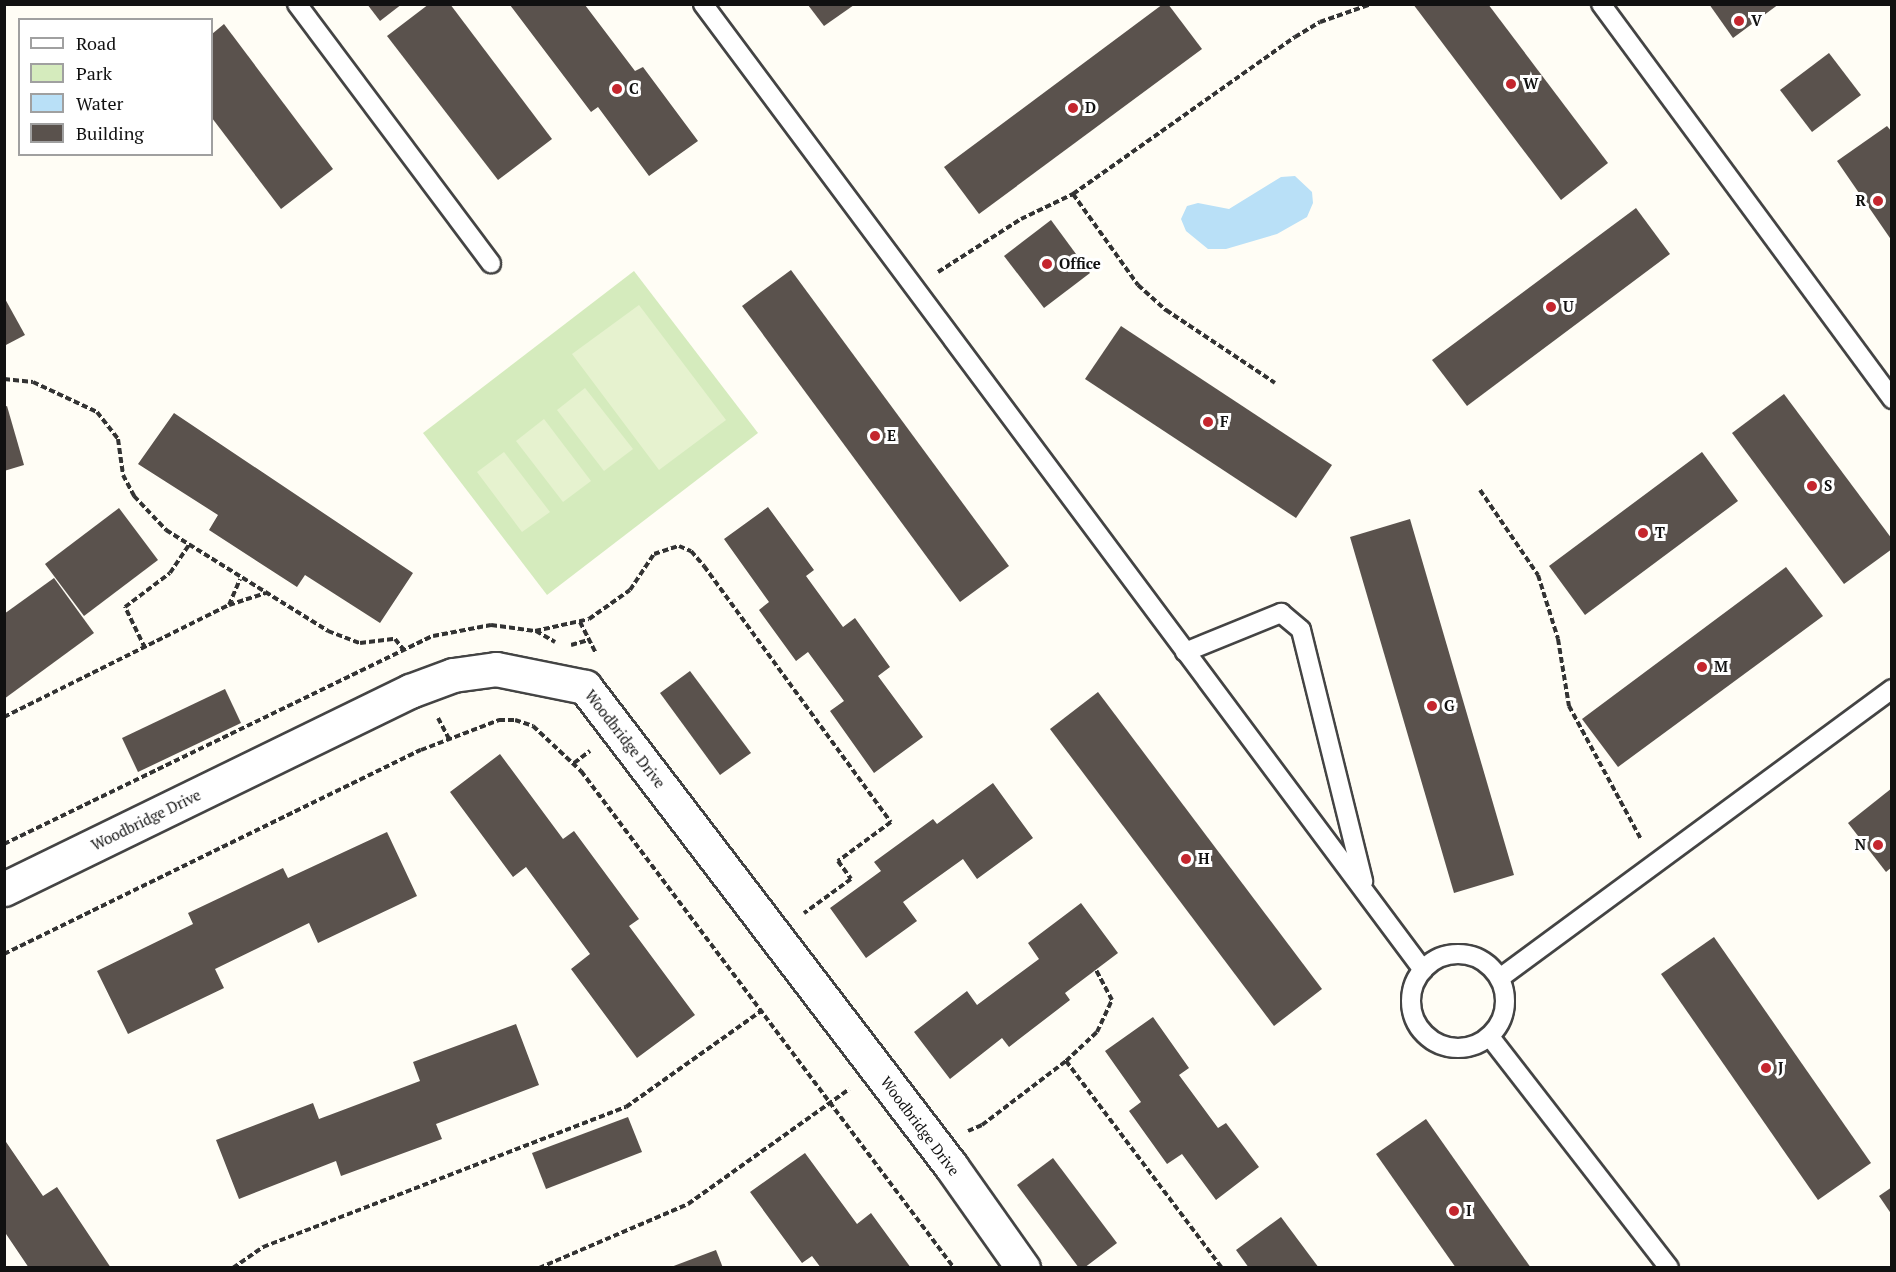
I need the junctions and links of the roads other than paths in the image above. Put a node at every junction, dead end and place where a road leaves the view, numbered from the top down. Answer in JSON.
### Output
{"nodes":[{"id":1,"x":297,"y":4,"type":"edge"},
{"id":2,"x":703,"y":4,"type":"edge"},
{"id":3,"x":1601,"y":4,"type":"edge"},
{"id":4,"x":491,"y":263,"type":"dead end"},
{"id":5,"x":1892,"y":399,"type":"edge"},
{"id":6,"x":1185,"y":652,"type":"junction"},
{"id":7,"x":1892,"y":689,"type":"edge"},
{"id":8,"x":4,"y":889,"type":"edge"},
{"id":9,"x":1365,"y":890,"type":"junction"},
{"id":10,"x":1423,"y":970,"type":"junction"},
{"id":11,"x":1500,"y":978,"type":"junction"},
{"id":12,"x":1490,"y":1037,"type":"junction"},
{"id":13,"x":1023,"y":1268,"type":"edge"},
{"id":14,"x":1669,"y":1268,"type":"edge"}],
"edges":[{"from":1,"to":4,"type":"lane"},
{"from":2,"to":6,"type":"lane"},
{"from":3,"to":5,"type":"lane"},
{"from":6,"to":9,"type":"lane"},
{"from":6,"to":9,"type":"lane"},
{"from":7,"to":11,"type":"lane"},
{"from":8,"to":13,"type":"street","name":"Woodbridge Drive"},
{"from":9,"to":10,"type":"lane"},
{"from":10,"to":11,"type":"lane"},
{"from":10,"to":12,"type":"lane"},
{"from":11,"to":12,"type":"lane"},
{"from":12,"to":14,"type":"lane"}]}
